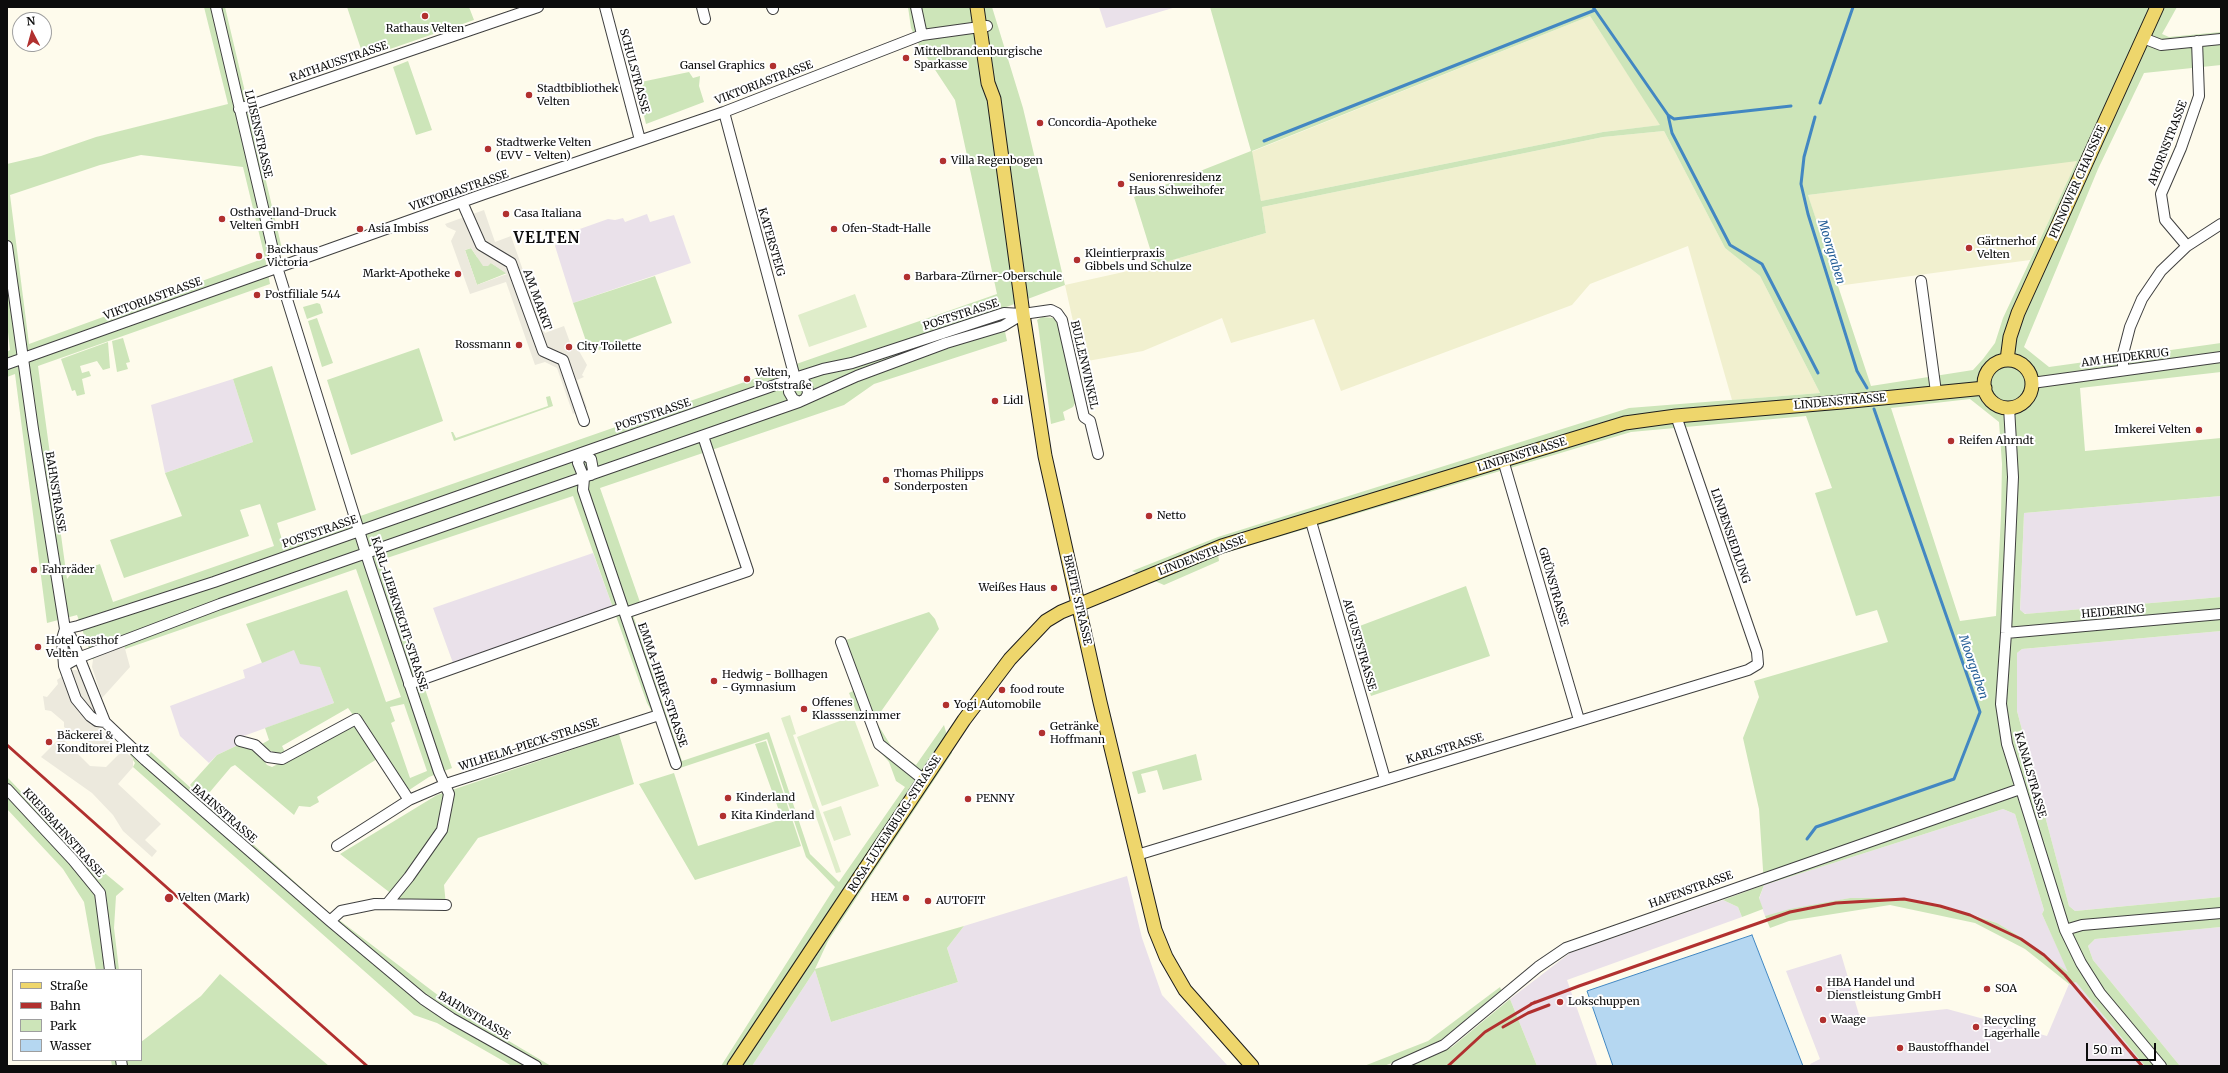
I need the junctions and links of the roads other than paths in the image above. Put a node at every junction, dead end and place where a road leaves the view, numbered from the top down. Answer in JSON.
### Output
{"nodes":[{"id":1,"x":216,"y":7,"type":"edge"},
{"id":2,"x":538,"y":7,"type":"edge"},
{"id":3,"x":605,"y":7,"type":"edge"},
{"id":4,"x":702,"y":7,"type":"edge"},
{"id":5,"x":916,"y":7,"type":"edge"},
{"id":6,"x":978,"y":7,"type":"edge"},
{"id":7,"x":986,"y":7,"type":"edge"},
{"id":8,"x":2157,"y":7,"type":"edge"},
{"id":9,"x":705,"y":19,"type":"dead end"},
{"id":10,"x":984,"y":26,"type":"junction"},
{"id":11,"x":922,"y":35,"type":"junction"},
{"id":12,"x":2143,"y":38,"type":"junction"},
{"id":13,"x":2221,"y":39,"type":"edge"},
{"id":14,"x":2197,"y":41,"type":"junction"},
{"id":15,"x":239,"y":108,"type":"junction"},
{"id":16,"x":724,"y":112,"type":"junction"},
{"id":17,"x":640,"y":140,"type":"junction"},
{"id":18,"x":462,"y":202,"type":"junction"},
{"id":19,"x":2221,"y":224,"type":"edge"},
{"id":20,"x":7,"y":246,"type":"edge"},
{"id":21,"x":2187,"y":246,"type":"junction"},
{"id":22,"x":277,"y":267,"type":"junction"},
{"id":23,"x":1921,"y":281,"type":"dead end"},
{"id":24,"x":1023,"y":314,"type":"junction"},
{"id":25,"x":22,"y":358,"type":"junction"},
{"id":26,"x":2221,"y":358,"type":"edge"},
{"id":27,"x":2007,"y":360,"type":"junction"},
{"id":28,"x":7,"y":364,"type":"edge"},
{"id":29,"x":2123,"y":370,"type":"junction"},
{"id":30,"x":795,"y":378,"type":"junction"},
{"id":31,"x":2032,"y":383,"type":"junction"},
{"id":32,"x":1985,"y":388,"type":"junction"},
{"id":33,"x":1936,"y":392,"type":"junction"},
{"id":34,"x":802,"y":401,"type":"junction"},
{"id":35,"x":2009,"y":407,"type":"junction"},
{"id":36,"x":1676,"y":416,"type":"junction"},
{"id":37,"x":584,"y":421,"type":"dead end"},
{"id":38,"x":703,"y":436,"type":"junction"},
{"id":39,"x":581,"y":453,"type":"junction"},
{"id":40,"x":1098,"y":454,"type":"dead end"},
{"id":41,"x":1503,"y":460,"type":"junction"},
{"id":42,"x":587,"y":477,"type":"junction"},
{"id":43,"x":1310,"y":518,"type":"junction"},
{"id":44,"x":359,"y":531,"type":"junction"},
{"id":45,"x":366,"y":555,"type":"junction"},
{"id":46,"x":1078,"y":604,"type":"junction"},
{"id":47,"x":624,"y":610,"type":"junction"},
{"id":48,"x":2221,"y":614,"type":"edge"},
{"id":49,"x":64,"y":629,"type":"junction"},
{"id":50,"x":2006,"y":633,"type":"junction"},
{"id":51,"x":841,"y":642,"type":"dead end"},
{"id":52,"x":78,"y":658,"type":"junction"},
{"id":53,"x":1758,"y":664,"type":"joint"},
{"id":54,"x":64,"y":666,"type":"junction"},
{"id":55,"x":409,"y":684,"type":"junction"},
{"id":56,"x":659,"y":715,"type":"junction"},
{"id":57,"x":1580,"y":720,"type":"junction"},
{"id":58,"x":105,"y":722,"type":"junction"},
{"id":59,"x":240,"y":741,"type":"dead end"},
{"id":60,"x":676,"y":764,"type":"dead end"},
{"id":61,"x":924,"y":780,"type":"junction"},
{"id":62,"x":1386,"y":780,"type":"junction"},
{"id":63,"x":446,"y":784,"type":"junction"},
{"id":64,"x":7,"y":789,"type":"edge"},
{"id":65,"x":2020,"y":789,"type":"junction"},
{"id":66,"x":409,"y":800,"type":"junction"},
{"id":67,"x":336,"y":846,"type":"dead end"},
{"id":68,"x":1137,"y":855,"type":"junction"},
{"id":69,"x":387,"y":904,"type":"junction"},
{"id":70,"x":446,"y":905,"type":"dead end"},
{"id":71,"x":2221,"y":913,"type":"edge"},
{"id":72,"x":330,"y":921,"type":"junction"},
{"id":73,"x":2065,"y":930,"type":"junction"},
{"id":74,"x":110,"y":969,"type":"edge"},
{"id":75,"x":536,"y":1066,"type":"edge"},
{"id":76,"x":734,"y":1066,"type":"edge"},
{"id":77,"x":1252,"y":1066,"type":"edge"},
{"id":78,"x":1397,"y":1066,"type":"edge"},
{"id":79,"x":2161,"y":1066,"type":"edge"}],
"edges":[{"from":1,"to":15,"type":"street","name":"LUISENSTRASSE"},
{"from":2,"to":15,"type":"street","name":"RATHAUSSTRASSE"},
{"from":3,"to":17,"type":"street","name":"SCHULSTRASSE"},
{"from":4,"to":9,"type":"street"},
{"from":5,"to":11,"type":"street"},
{"from":6,"to":10,"type":"main road","name":"BREITE STRASSE"},
{"from":7,"to":10,"type":"main road","name":"BREITE STRASSE"},
{"from":8,"to":12,"type":"main road","name":"PINNOWER CHAUSSEE"},
{"from":10,"to":11,"type":"street","name":"VIKTORIASTRASSE"},
{"from":10,"to":24,"type":"main road","name":"BREITE STRASSE"},
{"from":11,"to":16,"type":"street","name":"VIKTORIASTRASSE"},
{"from":12,"to":14,"type":"street"},
{"from":12,"to":27,"type":"main road","name":"PINNOWER CHAUSSEE"},
{"from":13,"to":14,"type":"street"},
{"from":14,"to":21,"type":"street","name":"AHORNSTRASSE"},
{"from":15,"to":22,"type":"street","name":"LUISENSTRASSE"},
{"from":16,"to":17,"type":"street","name":"VIKTORIASTRASSE"},
{"from":16,"to":30,"type":"street","name":"KATERSTEIG"},
{"from":17,"to":18,"type":"street","name":"VIKTORIASTRASSE"},
{"from":18,"to":22,"type":"street","name":"VIKTORIASTRASSE"},
{"from":18,"to":37,"type":"street","name":"AM MARKT"},
{"from":19,"to":21,"type":"street"},
{"from":20,"to":25,"type":"street","name":"BAHNSTRASSE"},
{"from":21,"to":29,"type":"street"},
{"from":22,"to":25,"type":"street","name":"VIKTORIASTRASSE"},
{"from":22,"to":44,"type":"street","name":"KARL-LIEBKNECHT-STRASSE"},
{"from":23,"to":33,"type":"street"},
{"from":24,"to":30,"type":"street","name":"POSTSTRASSE"},
{"from":24,"to":34,"type":"street","name":"POSTSTRASSE"},
{"from":24,"to":40,"type":"street","name":"BULLENWINKEL"},
{"from":24,"to":46,"type":"main road","name":"BREITE STRASSE"},
{"from":25,"to":28,"type":"street","name":"VIKTORIASTRASSE"},
{"from":25,"to":49,"type":"street","name":"BAHNSTRASSE"},
{"from":26,"to":29,"type":"street","name":"AM HEIDEKRUG"},
{"from":27,"to":31,"type":"main road"},
{"from":27,"to":32,"type":"main road"},
{"from":29,"to":31,"type":"street","name":"AM HEIDEKRUG"},
{"from":30,"to":34,"type":"street"},
{"from":30,"to":34,"type":"street"},
{"from":30,"to":39,"type":"street","name":"POSTSTRASSE"},
{"from":31,"to":35,"type":"main road"},
{"from":32,"to":33,"type":"main road","name":"LINDENSTRASSE"},
{"from":32,"to":35,"type":"main road"},
{"from":33,"to":36,"type":"main road","name":"LINDENSTRASSE"},
{"from":34,"to":38,"type":"street","name":"POSTSTRASSE"},
{"from":35,"to":50,"type":"street","name":"KANALSTRASSE"},
{"from":36,"to":41,"type":"main road","name":"LINDENSTRASSE"},
{"from":36,"to":53,"type":"street","name":"LINDENSIEDLUNG"},
{"from":38,"to":42,"type":"street","name":"POSTSTRASSE"},
{"from":38,"to":47,"type":"street","name":"EMMA-IHRER-STRASSE"},
{"from":39,"to":42,"type":"street"},
{"from":39,"to":44,"type":"street","name":"POSTSTRASSE"},
{"from":41,"to":43,"type":"main road","name":"LINDENSTRASSE"},
{"from":41,"to":57,"type":"street","name":"GRÜNSTRASSE"},
{"from":42,"to":45,"type":"street","name":"POSTSTRASSE"},
{"from":42,"to":47,"type":"street","name":"EMMA-IHRER-STRASSE"},
{"from":43,"to":46,"type":"main road","name":"LINDENSTRASSE"},
{"from":43,"to":62,"type":"street","name":"AUGUSTSTRASSE"},
{"from":44,"to":45,"type":"street","name":"KARL-LIEBKNECHT-STRASSE"},
{"from":44,"to":49,"type":"street","name":"POSTSTRASSE"},
{"from":45,"to":52,"type":"street","name":"POSTSTRASSE"},
{"from":45,"to":55,"type":"street","name":"KARL-LIEBKNECHT-STRASSE"},
{"from":46,"to":61,"type":"main road","name":"ROSA-LUXEMBURG-STRASSE"},
{"from":46,"to":68,"type":"main road","name":"BREITE STRASSE"},
{"from":47,"to":55,"type":"street"},
{"from":47,"to":56,"type":"street","name":"EMMA-IHRER-STRASSE"},
{"from":48,"to":50,"type":"street","name":"HEIDERING"},
{"from":49,"to":52,"type":"street","name":"BAHNSTRASSE"},
{"from":49,"to":54,"type":"street","name":"BAHNSTRASSE"},
{"from":50,"to":65,"type":"street","name":"KANALSTRASSE"},
{"from":51,"to":61,"type":"street"},
{"from":52,"to":54,"type":"street"},
{"from":52,"to":58,"type":"street","name":"BAHNSTRASSE"},
{"from":53,"to":57,"type":"street","name":"KARLSTRASSE"},
{"from":54,"to":58,"type":"street","name":"BAHNSTRASSE"},
{"from":55,"to":63,"type":"street","name":"KARL-LIEBKNECHT-STRASSE"},
{"from":56,"to":60,"type":"street","name":"EMMA-IHRER-STRASSE"},
{"from":56,"to":63,"type":"street","name":"WILHELM-PIECK-STRASSE"},
{"from":57,"to":62,"type":"street","name":"KARLSTRASSE"},
{"from":58,"to":72,"type":"street","name":"BAHNSTRASSE"},
{"from":59,"to":66,"type":"street"},
{"from":61,"to":76,"type":"main road","name":"ROSA-LUXEMBURG-STRASSE"},
{"from":62,"to":68,"type":"street","name":"KARLSTRASSE"},
{"from":63,"to":66,"type":"street","name":"WILHELM-PIECK-STRASSE"},
{"from":63,"to":69,"type":"street"},
{"from":64,"to":74,"type":"street","name":"KREISBAHNSTRASSE"},
{"from":65,"to":73,"type":"street","name":"KANALSTRASSE"},
{"from":65,"to":78,"type":"street","name":"HAFENSTRASSE"},
{"from":66,"to":67,"type":"street","name":"WILHELM-PIECK-STRASSE"},
{"from":68,"to":77,"type":"main road","name":"BREITE STRASSE"},
{"from":69,"to":70,"type":"street"},
{"from":69,"to":72,"type":"street"},
{"from":71,"to":73,"type":"street"},
{"from":72,"to":75,"type":"street","name":"BAHNSTRASSE"},
{"from":73,"to":79,"type":"street","name":"KANALSTRASSE"}]}
